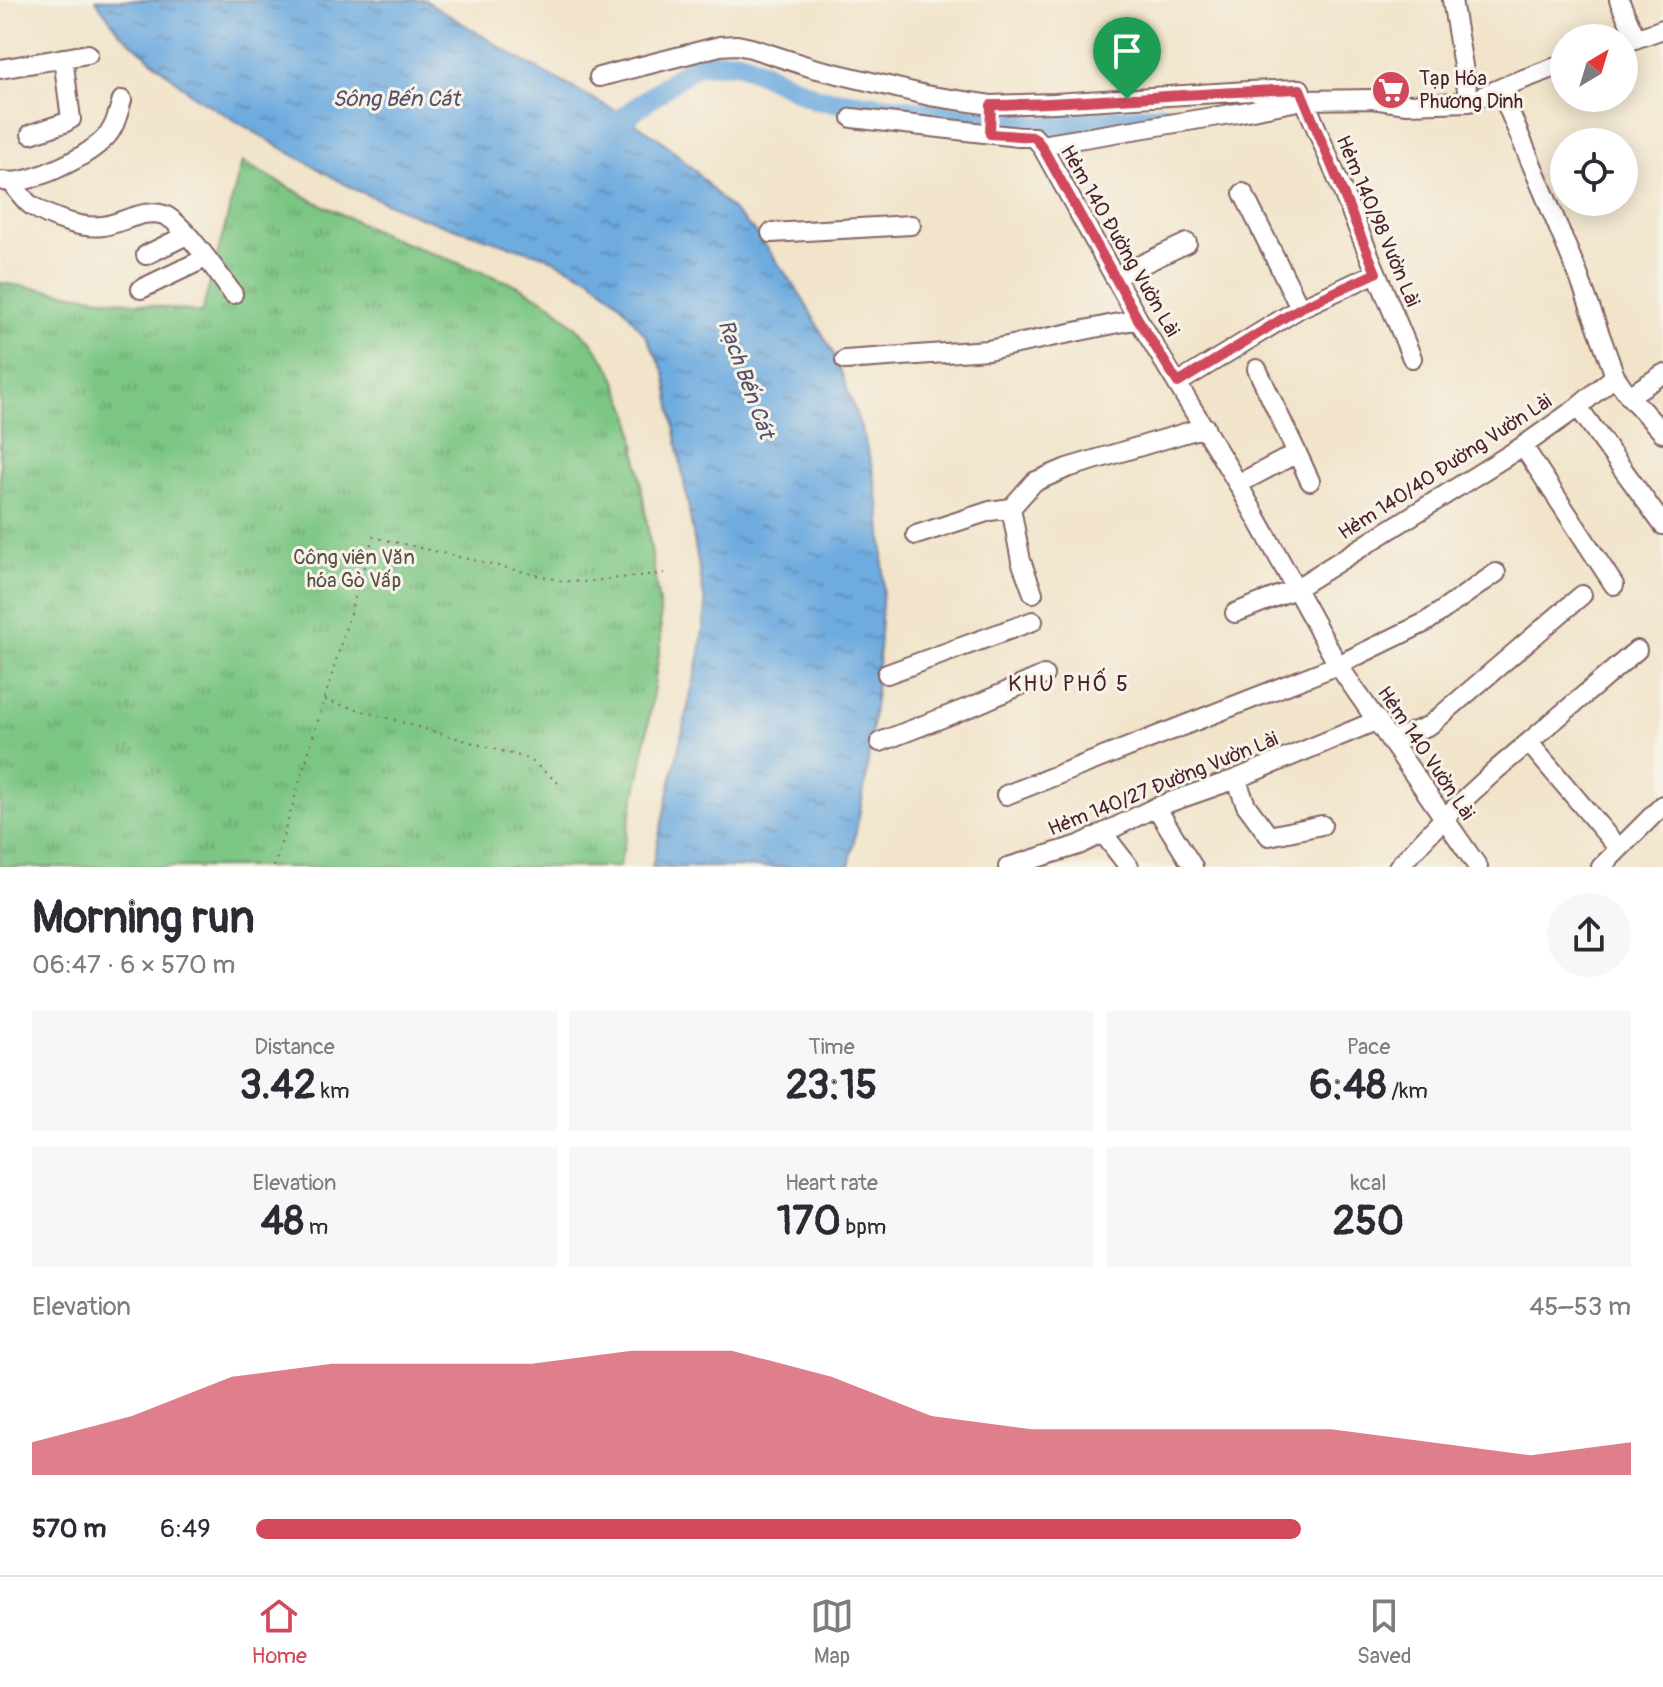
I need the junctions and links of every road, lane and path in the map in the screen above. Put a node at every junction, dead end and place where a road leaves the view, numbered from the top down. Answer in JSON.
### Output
{"nodes":[{"id":1,"x":1452,"y":0,"type":"edge"},
{"id":2,"x":1619,"y":0,"type":"edge"},
{"id":3,"x":1626,"y":24,"type":"edge"},
{"id":4,"x":1663,"y":29,"type":"edge"},
{"id":5,"x":1638,"y":37,"type":"edge"},
{"id":6,"x":88,"y":54,"type":"dead end"},
{"id":7,"x":63,"y":58,"type":"junction"},
{"id":8,"x":0,"y":69,"type":"edge"},
{"id":9,"x":1550,"y":69,"type":"edge"},
{"id":10,"x":599,"y":77,"type":"dead end"},
{"id":11,"x":1500,"y":89,"type":"junction"},
{"id":12,"x":122,"y":100,"type":"dead end"},
{"id":13,"x":1303,"y":100,"type":"junction"},
{"id":14,"x":1469,"y":102,"type":"junction"},
{"id":15,"x":991,"y":107,"type":"junction"},
{"id":16,"x":852,"y":118,"type":"dead end"},
{"id":17,"x":990,"y":131,"type":"junction"},
{"id":18,"x":31,"y":134,"type":"dead end"},
{"id":19,"x":1041,"y":145,"type":"junction"},
{"id":20,"x":6,"y":182,"type":"edge"},
{"id":21,"x":1243,"y":193,"type":"dead end"},
{"id":22,"x":911,"y":225,"type":"dead end"},
{"id":23,"x":771,"y":233,"type":"dead end"},
{"id":24,"x":187,"y":235,"type":"junction"},
{"id":25,"x":1187,"y":243,"type":"dead end"},
{"id":26,"x":146,"y":255,"type":"dead end"},
{"id":27,"x":206,"y":258,"type":"junction"},
{"id":28,"x":1376,"y":273,"type":"junction"},
{"id":29,"x":1115,"y":277,"type":"junction"},
{"id":30,"x":141,"y":289,"type":"dead end"},
{"id":31,"x":233,"y":294,"type":"dead end"},
{"id":32,"x":1300,"y":308,"type":"junction"},
{"id":33,"x":1138,"y":319,"type":"junction"},
{"id":34,"x":1412,"y":358,"type":"dead end"},
{"id":35,"x":845,"y":360,"type":"dead end"},
{"id":36,"x":1257,"y":369,"type":"dead end"},
{"id":37,"x":1663,"y":374,"type":"edge"},
{"id":38,"x":1615,"y":376,"type":"junction"},
{"id":39,"x":1178,"y":383,"type":"junction"},
{"id":40,"x":1629,"y":396,"type":"junction"},
{"id":41,"x":1578,"y":407,"type":"junction"},
{"id":42,"x":1205,"y":427,"type":"junction"},
{"id":43,"x":1663,"y":433,"type":"edge"},
{"id":44,"x":1523,"y":446,"type":"junction"},
{"id":45,"x":1297,"y":453,"type":"junction"},
{"id":46,"x":1310,"y":481,"type":"dead end"},
{"id":47,"x":1238,"y":484,"type":"junction"},
{"id":48,"x":1011,"y":508,"type":"junction"},
{"id":49,"x":1663,"y":525,"type":"edge"},
{"id":50,"x":916,"y":535,"type":"dead end"},
{"id":51,"x":666,"y":573,"type":"dead end"},
{"id":52,"x":1496,"y":573,"type":"dead end"},
{"id":53,"x":1614,"y":585,"type":"dead end"},
{"id":54,"x":1295,"y":589,"type":"junction"},
{"id":55,"x":1033,"y":593,"type":"dead end"},
{"id":56,"x":1582,"y":595,"type":"dead end"},
{"id":57,"x":1235,"y":613,"type":"dead end"},
{"id":58,"x":1033,"y":621,"type":"dead end"},
{"id":59,"x":1637,"y":650,"type":"dead end"},
{"id":60,"x":1338,"y":665,"type":"junction"},
{"id":61,"x":887,"y":674,"type":"dead end"},
{"id":62,"x":1044,"y":675,"type":"dead end"},
{"id":63,"x":324,"y":699,"type":"junction"},
{"id":64,"x":1378,"y":720,"type":"junction"},
{"id":65,"x":1392,"y":741,"type":"junction"},
{"id":66,"x":880,"y":742,"type":"dead end"},
{"id":67,"x":1529,"y":743,"type":"junction"},
{"id":68,"x":1236,"y":779,"type":"junction"},
{"id":69,"x":562,"y":786,"type":"dead end"},
{"id":70,"x":1006,"y":795,"type":"dead end"},
{"id":71,"x":1663,"y":805,"type":"edge"},
{"id":72,"x":1156,"y":807,"type":"junction"},
{"id":73,"x":1444,"y":818,"type":"junction"},
{"id":74,"x":1322,"y":825,"type":"dead end"},
{"id":75,"x":1103,"y":833,"type":"junction"},
{"id":76,"x":1619,"y":849,"type":"junction"},
{"id":77,"x":274,"y":867,"type":"edge"},
{"id":78,"x":1008,"y":867,"type":"edge"},
{"id":79,"x":1129,"y":867,"type":"edge"},
{"id":80,"x":1193,"y":867,"type":"edge"},
{"id":81,"x":1398,"y":867,"type":"edge"},
{"id":82,"x":1478,"y":867,"type":"edge"},
{"id":83,"x":1601,"y":867,"type":"edge"}],
"edges":[{"from":1,"to":14,"type":"street"},
{"from":2,"to":3,"type":"street"},
{"from":4,"to":5,"type":"street"},
{"from":6,"to":7,"type":"street"},
{"from":7,"to":8,"type":"street"},
{"from":7,"to":18,"type":"street"},
{"from":9,"to":11,"type":"street"},
{"from":10,"to":15,"type":"street"},
{"from":11,"to":14,"type":"street"},
{"from":11,"to":38,"type":"street"},
{"from":12,"to":20,"type":"street"},
{"from":13,"to":14,"type":"street"},
{"from":13,"to":15,"type":"street"},
{"from":13,"to":19,"type":"street","name":"Hẻm 140 Đường Vườn Lài"},
{"from":13,"to":28,"type":"street","name":"Hẻm 140/98 Vườn Lài"},
{"from":15,"to":17,"type":"street"},
{"from":16,"to":17,"type":"street"},
{"from":17,"to":19,"type":"street"},
{"from":19,"to":29,"type":"street","name":"Hẻm 140 Đường Vườn Lài"},
{"from":20,"to":24,"type":"street"},
{"from":21,"to":32,"type":"street"},
{"from":22,"to":23,"type":"street"},
{"from":24,"to":26,"type":"street"},
{"from":24,"to":27,"type":"street"},
{"from":25,"to":29,"type":"street"},
{"from":27,"to":30,"type":"street"},
{"from":27,"to":31,"type":"street"},
{"from":28,"to":32,"type":"street"},
{"from":28,"to":34,"type":"street","name":"Hẻm 140/98 Vườn Lài"},
{"from":29,"to":33,"type":"street","name":"Hẻm 140 Đường Vườn Lài"},
{"from":32,"to":39,"type":"street"},
{"from":33,"to":35,"type":"street"},
{"from":33,"to":39,"type":"street","name":"Hẻm 140 Đường Vườn Lài"},
{"from":36,"to":45,"type":"street"},
{"from":37,"to":40,"type":"street"},
{"from":38,"to":40,"type":"street"},
{"from":38,"to":41,"type":"street","name":"Hẻm 140/40 Đường Vườn Lài"},
{"from":39,"to":42,"type":"street","name":"Hẻm 140 Đường Vườn Lài"},
{"from":40,"to":43,"type":"street"},
{"from":41,"to":44,"type":"street","name":"Hẻm 140/40 Đường Vườn Lài"},
{"from":41,"to":49,"type":"street"},
{"from":42,"to":47,"type":"street","name":"Hẻm 140 Đường Vườn Lài"},
{"from":42,"to":48,"type":"street"},
{"from":44,"to":53,"type":"street"},
{"from":44,"to":54,"type":"street","name":"Hẻm 140/40 Đường Vườn Lài"},
{"from":45,"to":46,"type":"street"},
{"from":45,"to":47,"type":"street"},
{"from":47,"to":54,"type":"street","name":"Hẻm 140 Đường Vườn Lài"},
{"from":48,"to":50,"type":"street"},
{"from":48,"to":55,"type":"street"},
{"from":51,"to":63,"type":"path"},
{"from":52,"to":60,"type":"street"},
{"from":54,"to":57,"type":"street","name":"Hẻm 140/40 Đường Vườn Lài"},
{"from":54,"to":60,"type":"street","name":"Hẻm 140 Vườn Lài"},
{"from":56,"to":65,"type":"street"},
{"from":58,"to":61,"type":"street"},
{"from":59,"to":67,"type":"street"},
{"from":60,"to":64,"type":"street","name":"Hẻm 140 Vườn Lài"},
{"from":60,"to":70,"type":"street"},
{"from":62,"to":66,"type":"street"},
{"from":63,"to":69,"type":"path"},
{"from":63,"to":77,"type":"path"},
{"from":64,"to":65,"type":"street","name":"Hẻm 140 Vườn Lài"},
{"from":64,"to":68,"type":"street","name":"Hẻm 140/27 Đường Vườn Lài"},
{"from":65,"to":73,"type":"street","name":"Hẻm 140 Vườn Lài"},
{"from":67,"to":73,"type":"street"},
{"from":67,"to":76,"type":"street"},
{"from":68,"to":72,"type":"street","name":"Hẻm 140/27 Đường Vườn Lài"},
{"from":68,"to":74,"type":"street"},
{"from":71,"to":76,"type":"street"},
{"from":72,"to":75,"type":"street","name":"Hẻm 140/27 Đường Vườn Lài"},
{"from":72,"to":80,"type":"street"},
{"from":73,"to":81,"type":"street"},
{"from":73,"to":82,"type":"street","name":"Hẻm 140 Vườn Lài"},
{"from":75,"to":78,"type":"street","name":"Hẻm 140/27 Đường Vườn Lài"},
{"from":75,"to":79,"type":"street"},
{"from":76,"to":83,"type":"street"}]}
